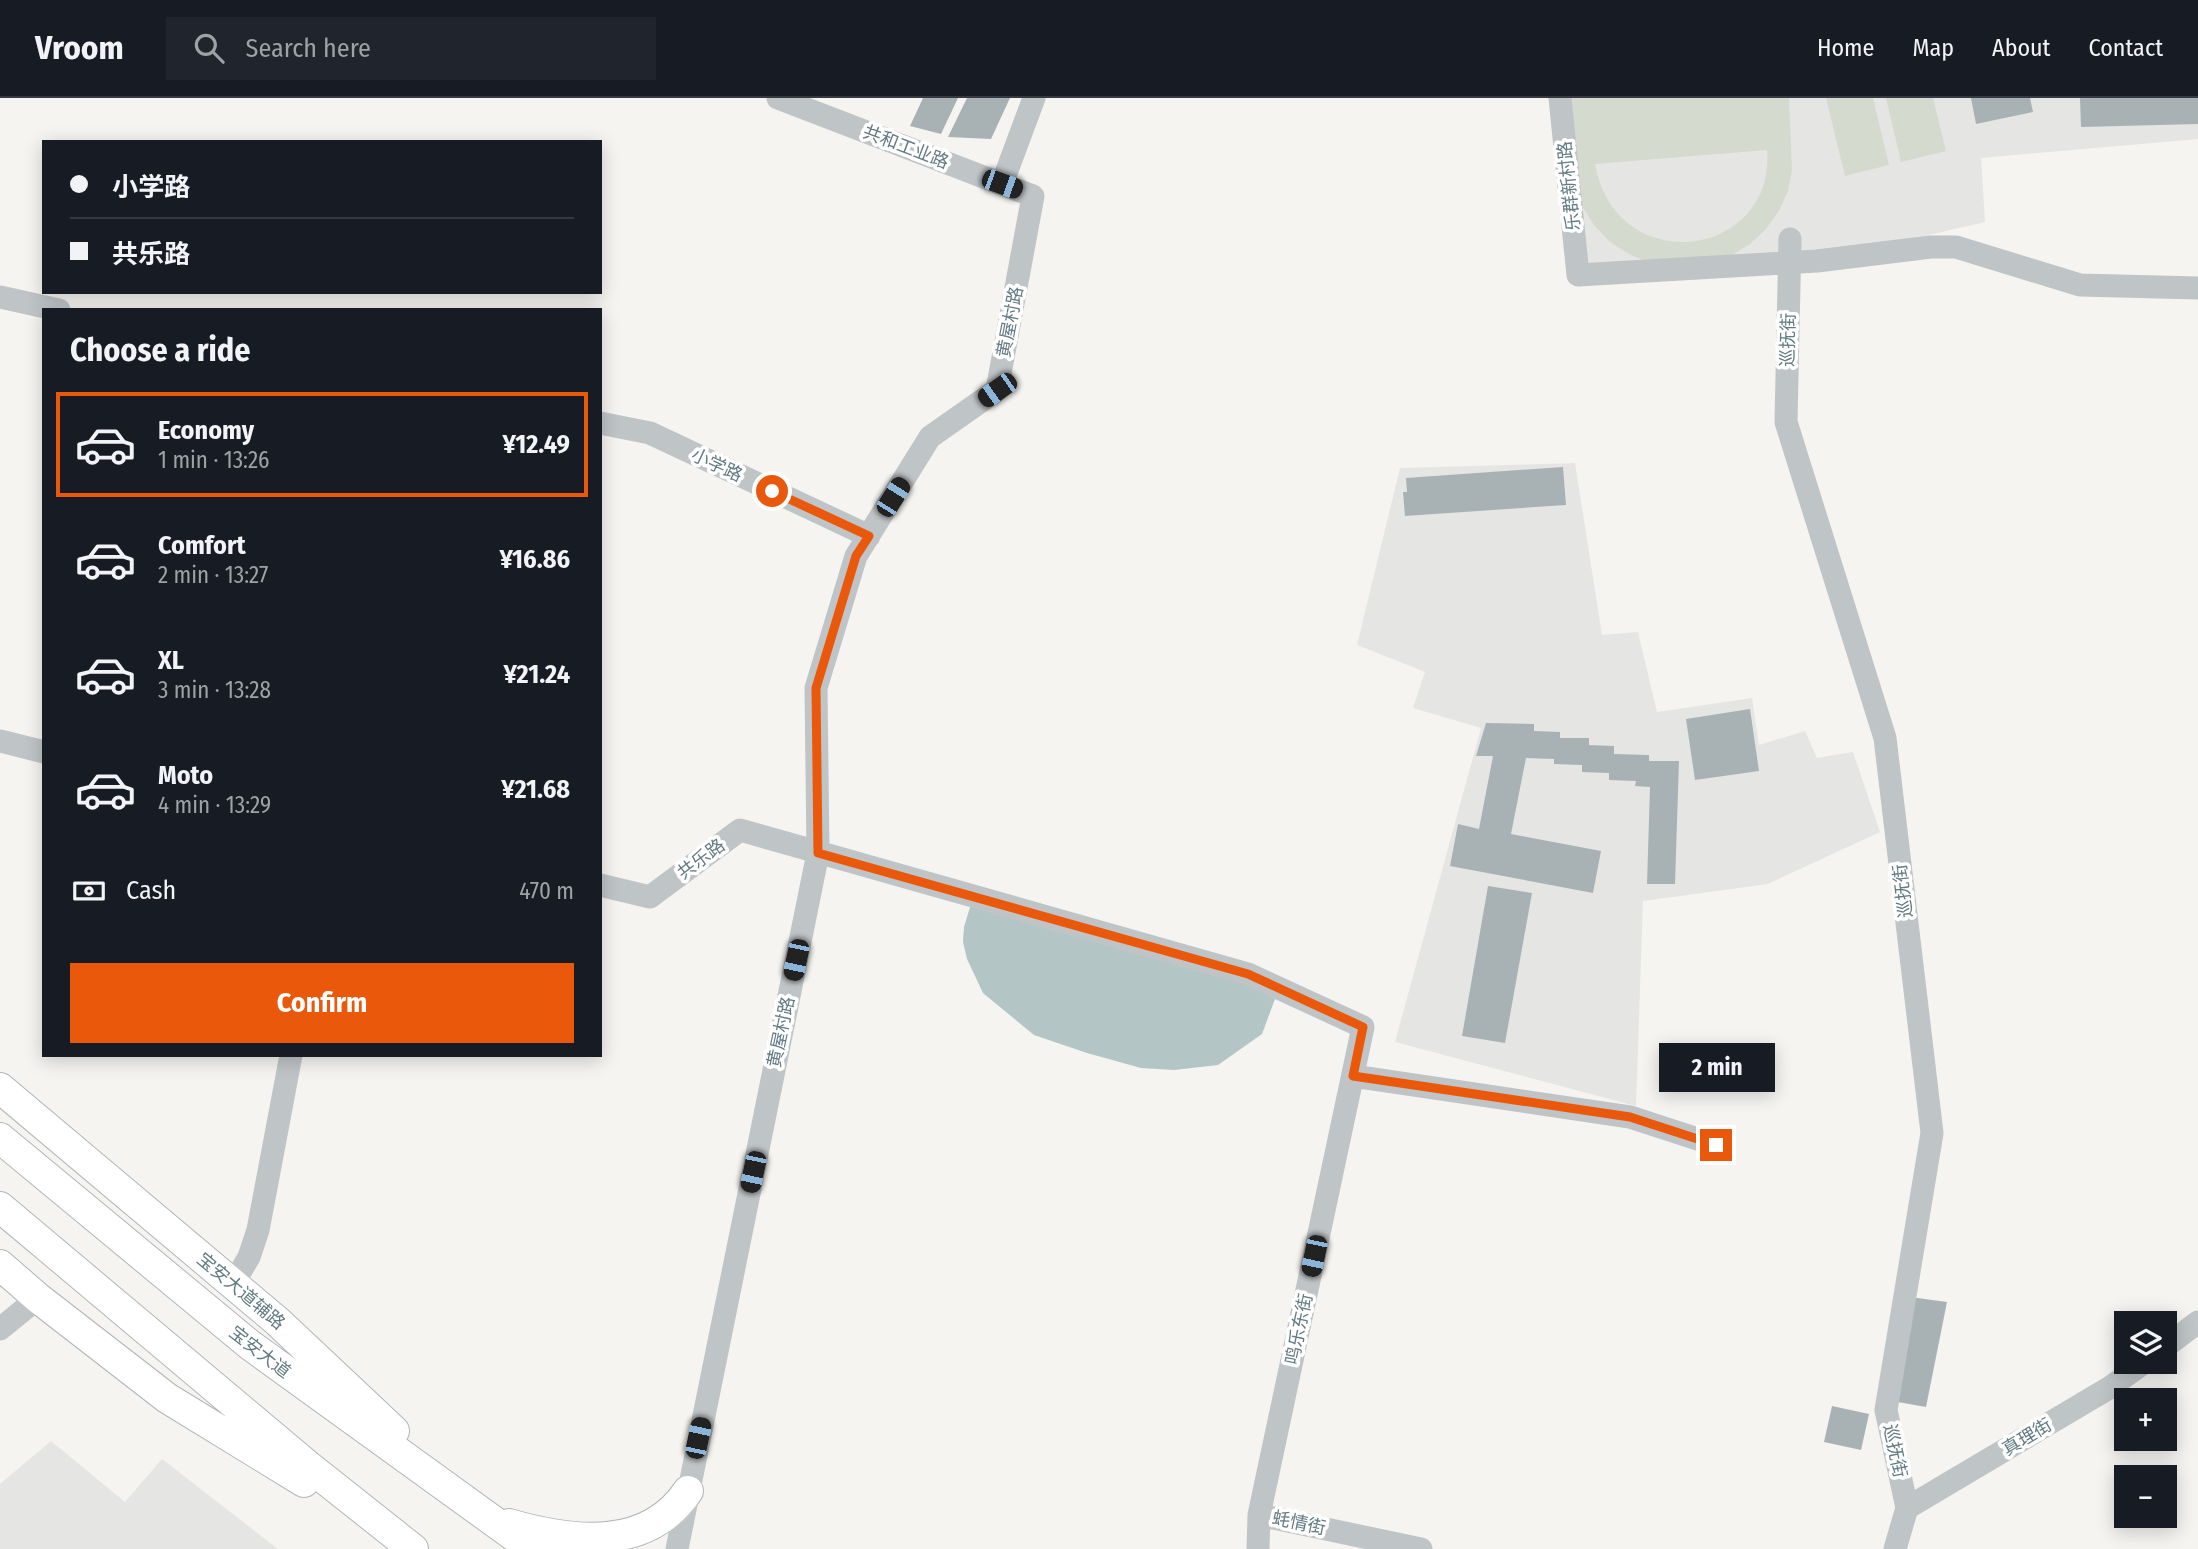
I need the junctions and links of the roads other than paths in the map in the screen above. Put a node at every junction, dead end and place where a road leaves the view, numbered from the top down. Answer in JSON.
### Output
{"nodes":[{"id":1,"x":778,"y":98,"type":"edge"},
{"id":2,"x":1034,"y":98,"type":"edge"},
{"id":3,"x":1560,"y":98,"type":"edge"},
{"id":4,"x":1002,"y":184,"type":"junction"},
{"id":5,"x":1033,"y":196,"type":"joint"},
{"id":6,"x":1790,"y":251,"type":"junction"},
{"id":7,"x":2198,"y":288,"type":"edge"},
{"id":8,"x":0,"y":298,"type":"edge"},
{"id":9,"x":49,"y":308,"type":"edge"},
{"id":10,"x":602,"y":423,"type":"edge"},
{"id":11,"x":869,"y":536,"type":"junction"},
{"id":12,"x":0,"y":741,"type":"edge"},
{"id":13,"x":42,"y":752,"type":"edge"},
{"id":14,"x":818,"y":853,"type":"junction"},
{"id":15,"x":602,"y":885,"type":"edge"},
{"id":16,"x":1363,"y":1027,"type":"joint"},
{"id":17,"x":291,"y":1057,"type":"edge"},
{"id":18,"x":1353,"y":1076,"type":"junction"},
{"id":19,"x":0,"y":1088,"type":"edge"},
{"id":20,"x":0,"y":1138,"type":"edge"},
{"id":21,"x":1716,"y":1145,"type":"dead end"},
{"id":22,"x":0,"y":1207,"type":"edge"},
{"id":23,"x":0,"y":1265,"type":"edge"},
{"id":24,"x":233,"y":1284,"type":"junction"},
{"id":25,"x":38,"y":1298,"type":"junction"},
{"id":26,"x":2198,"y":1322,"type":"edge"},
{"id":27,"x":2,"y":1326,"type":"edge"},
{"id":28,"x":2177,"y":1337,"type":"edge"},
{"id":29,"x":2128,"y":1374,"type":"edge"},
{"id":30,"x":688,"y":1491,"type":"junction"},
{"id":31,"x":1907,"y":1508,"type":"junction"},
{"id":32,"x":482,"y":1511,"type":"junction"},
{"id":33,"x":1259,"y":1515,"type":"junction"},
{"id":34,"x":413,"y":1549,"type":"edge"},
{"id":35,"x":532,"y":1549,"type":"edge"},
{"id":36,"x":677,"y":1549,"type":"edge"},
{"id":37,"x":1258,"y":1549,"type":"edge"},
{"id":38,"x":1421,"y":1549,"type":"edge"},
{"id":39,"x":1895,"y":1549,"type":"edge"}],
"edges":[{"from":1,"to":4,"type":"street","name":"共和工业路"},
{"from":2,"to":4,"type":"street"},
{"from":3,"to":6,"type":"street","name":"乐群新村路"},
{"from":4,"to":5,"type":"street","name":"共和工业路"},
{"from":5,"to":11,"type":"street","name":"黄屋村路"},
{"from":6,"to":7,"type":"street"},
{"from":6,"to":31,"type":"street","name":"巡抚街"},
{"from":8,"to":9,"type":"street"},
{"from":10,"to":11,"type":"street","name":"小学路"},
{"from":11,"to":14,"type":"street","name":"黄屋村路"},
{"from":12,"to":13,"type":"street"},
{"from":14,"to":15,"type":"street","name":"共乐路"},
{"from":14,"to":16,"type":"street","name":"共乐路"},
{"from":14,"to":30,"type":"street","name":"黄屋村路"},
{"from":16,"to":18,"type":"street","name":"鸣乐东街"},
{"from":17,"to":24,"type":"street"},
{"from":18,"to":21,"type":"street"},
{"from":18,"to":33,"type":"street","name":"鸣乐东街"},
{"from":19,"to":24,"type":"main road","name":"宝安大道辅路"},
{"from":20,"to":32,"type":"main road","name":"宝安大道"},
{"from":22,"to":34,"type":"main road"},
{"from":23,"to":25,"type":"main road"},
{"from":24,"to":32,"type":"main road","name":"宝安大道辅路"},
{"from":25,"to":27,"type":"street"},
{"from":25,"to":34,"type":"main road"},
{"from":26,"to":28,"type":"street"},
{"from":29,"to":31,"type":"street","name":"真理街"},
{"from":30,"to":32,"type":"main road"},
{"from":30,"to":36,"type":"street","name":"黄屋村路"},
{"from":31,"to":39,"type":"street","name":"巡抚街"},
{"from":32,"to":35,"type":"main road","name":"宝安大道"},
{"from":33,"to":37,"type":"street","name":"鸣乐东街"},
{"from":33,"to":38,"type":"street","name":"蚝情街"}]}
